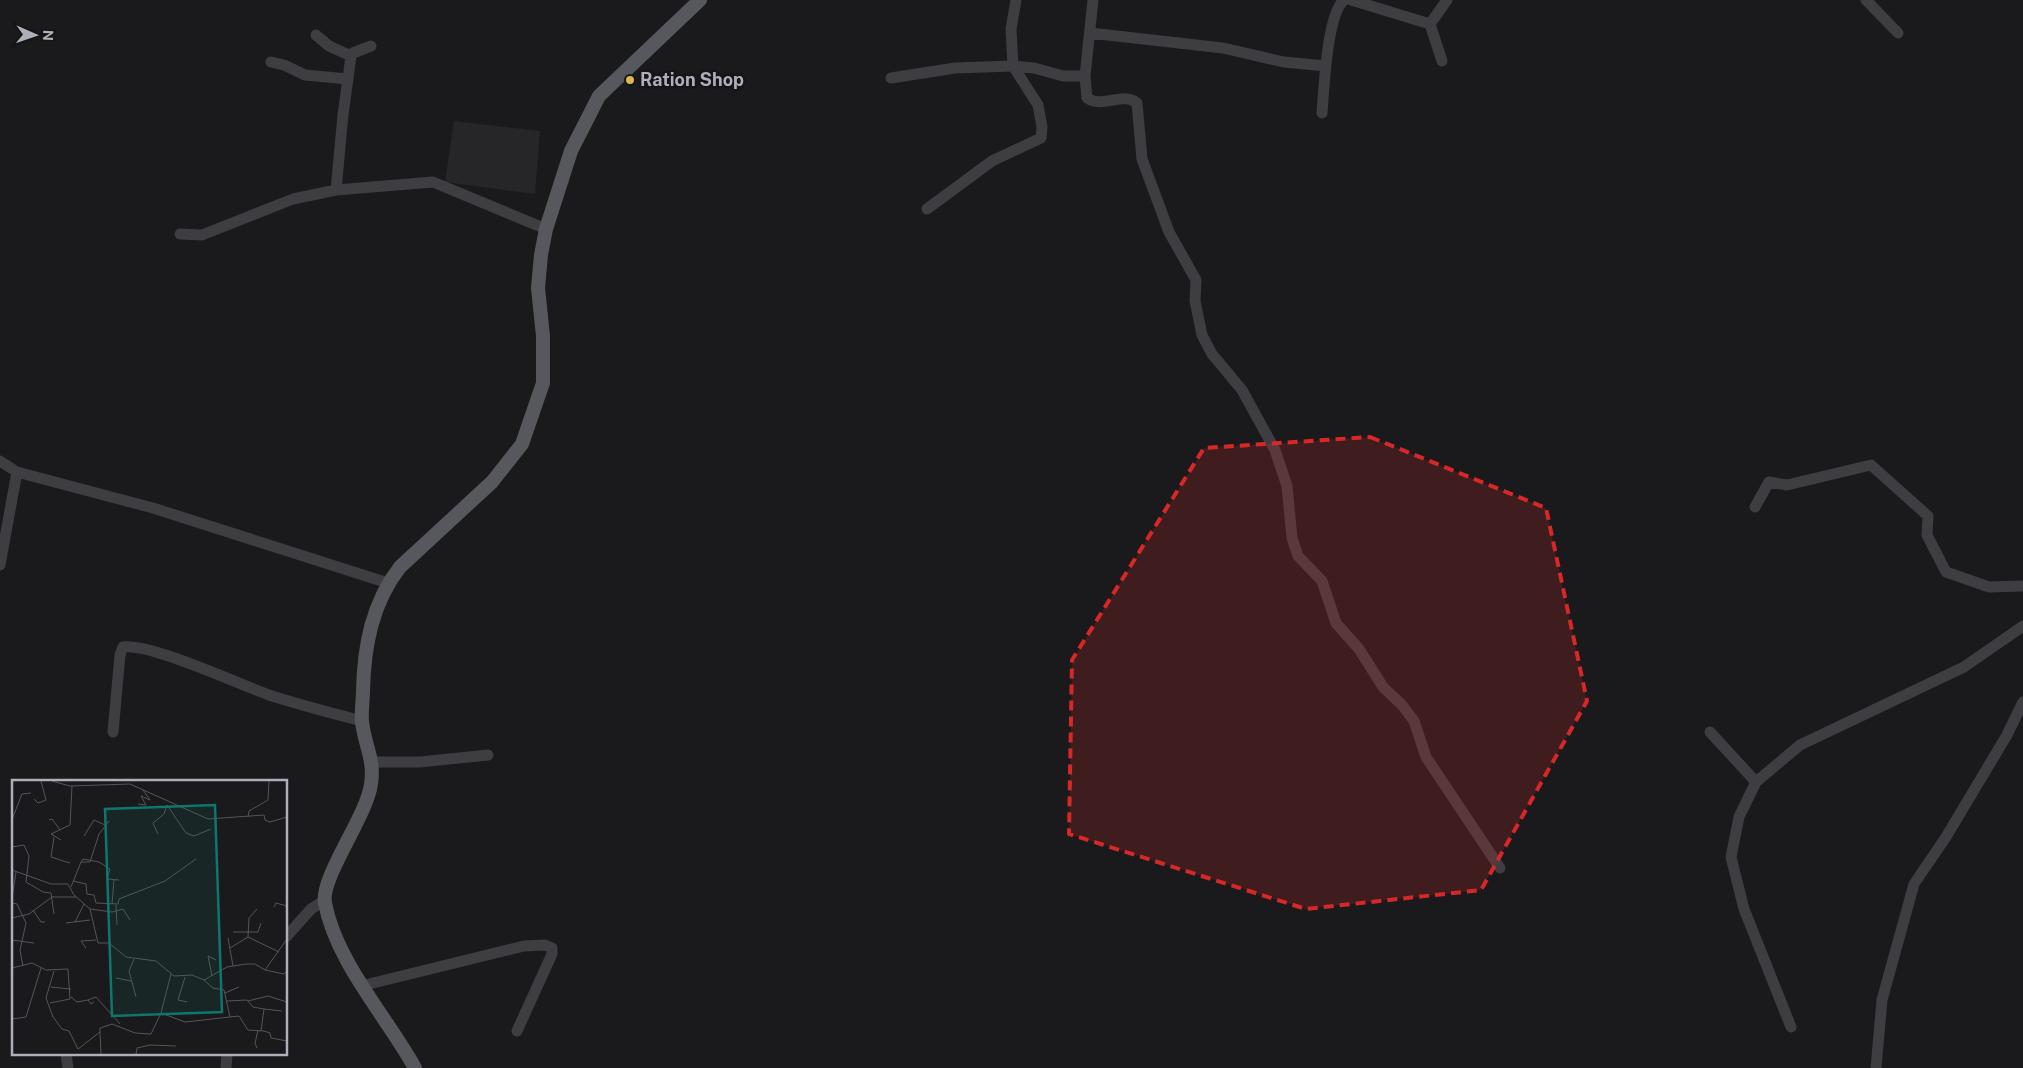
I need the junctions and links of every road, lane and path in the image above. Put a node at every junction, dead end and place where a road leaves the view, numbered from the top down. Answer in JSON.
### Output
{"nodes":[{"id":1,"x":700,"y":0,"type":"edge"},
{"id":2,"x":1016,"y":0,"type":"edge"},
{"id":3,"x":1093,"y":0,"type":"edge"},
{"id":4,"x":1344,"y":0,"type":"edge"},
{"id":5,"x":1351,"y":0,"type":"edge"},
{"id":6,"x":1447,"y":0,"type":"edge"},
{"id":7,"x":1866,"y":0,"type":"edge"},
{"id":8,"x":1430,"y":24,"type":"junction"},
{"id":9,"x":1090,"y":33,"type":"junction"},
{"id":10,"x":1898,"y":33,"type":"dead end"},
{"id":11,"x":316,"y":35,"type":"dead end"},
{"id":12,"x":371,"y":46,"type":"dead end"},
{"id":13,"x":352,"y":56,"type":"junction"},
{"id":14,"x":1442,"y":61,"type":"dead end"},
{"id":15,"x":271,"y":62,"type":"dead end"},
{"id":16,"x":1012,"y":66,"type":"junction"},
{"id":17,"x":1326,"y":66,"type":"junction"},
{"id":18,"x":1084,"y":76,"type":"junction"},
{"id":19,"x":891,"y":78,"type":"dead end"},
{"id":20,"x":348,"y":79,"type":"junction"},
{"id":21,"x":1322,"y":113,"type":"dead end"},
{"id":22,"x":336,"y":190,"type":"junction"},
{"id":23,"x":927,"y":210,"type":"dead end"},
{"id":24,"x":546,"y":229,"type":"junction"},
{"id":25,"x":180,"y":234,"type":"dead end"},
{"id":26,"x":0,"y":461,"type":"edge"},
{"id":27,"x":17,"y":472,"type":"junction"},
{"id":28,"x":1755,"y":507,"type":"dead end"},
{"id":29,"x":0,"y":565,"type":"edge"},
{"id":30,"x":388,"y":583,"type":"junction"},
{"id":31,"x":2023,"y":586,"type":"edge"},
{"id":32,"x":2023,"y":626,"type":"edge"},
{"id":33,"x":2023,"y":702,"type":"edge"},
{"id":34,"x":362,"y":722,"type":"junction"},
{"id":35,"x":113,"y":732,"type":"dead end"},
{"id":36,"x":1710,"y":732,"type":"dead end"},
{"id":37,"x":488,"y":755,"type":"dead end"},
{"id":38,"x":373,"y":762,"type":"junction"},
{"id":39,"x":1756,"y":782,"type":"junction"},
{"id":40,"x":1500,"y":868,"type":"dead end"},
{"id":41,"x":324,"y":901,"type":"junction"},
{"id":42,"x":288,"y":935,"type":"edge"},
{"id":43,"x":361,"y":986,"type":"junction"},
{"id":44,"x":1790,"y":1027,"type":"dead end"},
{"id":45,"x":517,"y":1030,"type":"dead end"},
{"id":46,"x":415,"y":1068,"type":"edge"},
{"id":47,"x":1876,"y":1068,"type":"edge"}],
"edges":[{"from":1,"to":24,"type":"main road"},
{"from":2,"to":16,"type":"street"},
{"from":3,"to":9,"type":"street"},
{"from":4,"to":17,"type":"street"},
{"from":5,"to":8,"type":"street"},
{"from":6,"to":8,"type":"street"},
{"from":7,"to":10,"type":"street"},
{"from":8,"to":14,"type":"street"},
{"from":9,"to":17,"type":"street"},
{"from":9,"to":18,"type":"street"},
{"from":11,"to":13,"type":"street"},
{"from":12,"to":13,"type":"street"},
{"from":13,"to":20,"type":"street"},
{"from":15,"to":20,"type":"street"},
{"from":16,"to":18,"type":"street"},
{"from":16,"to":19,"type":"street"},
{"from":16,"to":23,"type":"street"},
{"from":17,"to":21,"type":"street"},
{"from":18,"to":40,"type":"street"},
{"from":20,"to":22,"type":"street"},
{"from":22,"to":24,"type":"street"},
{"from":22,"to":25,"type":"street"},
{"from":24,"to":30,"type":"main road"},
{"from":26,"to":27,"type":"street"},
{"from":27,"to":29,"type":"street"},
{"from":27,"to":30,"type":"street"},
{"from":28,"to":31,"type":"street"},
{"from":30,"to":34,"type":"main road"},
{"from":32,"to":39,"type":"street"},
{"from":33,"to":47,"type":"street"},
{"from":34,"to":35,"type":"street"},
{"from":34,"to":38,"type":"main road"},
{"from":36,"to":39,"type":"street"},
{"from":37,"to":38,"type":"street"},
{"from":38,"to":41,"type":"main road"},
{"from":39,"to":44,"type":"street"},
{"from":41,"to":42,"type":"street"},
{"from":41,"to":43,"type":"main road"},
{"from":43,"to":45,"type":"street"},
{"from":43,"to":46,"type":"main road"}]}
